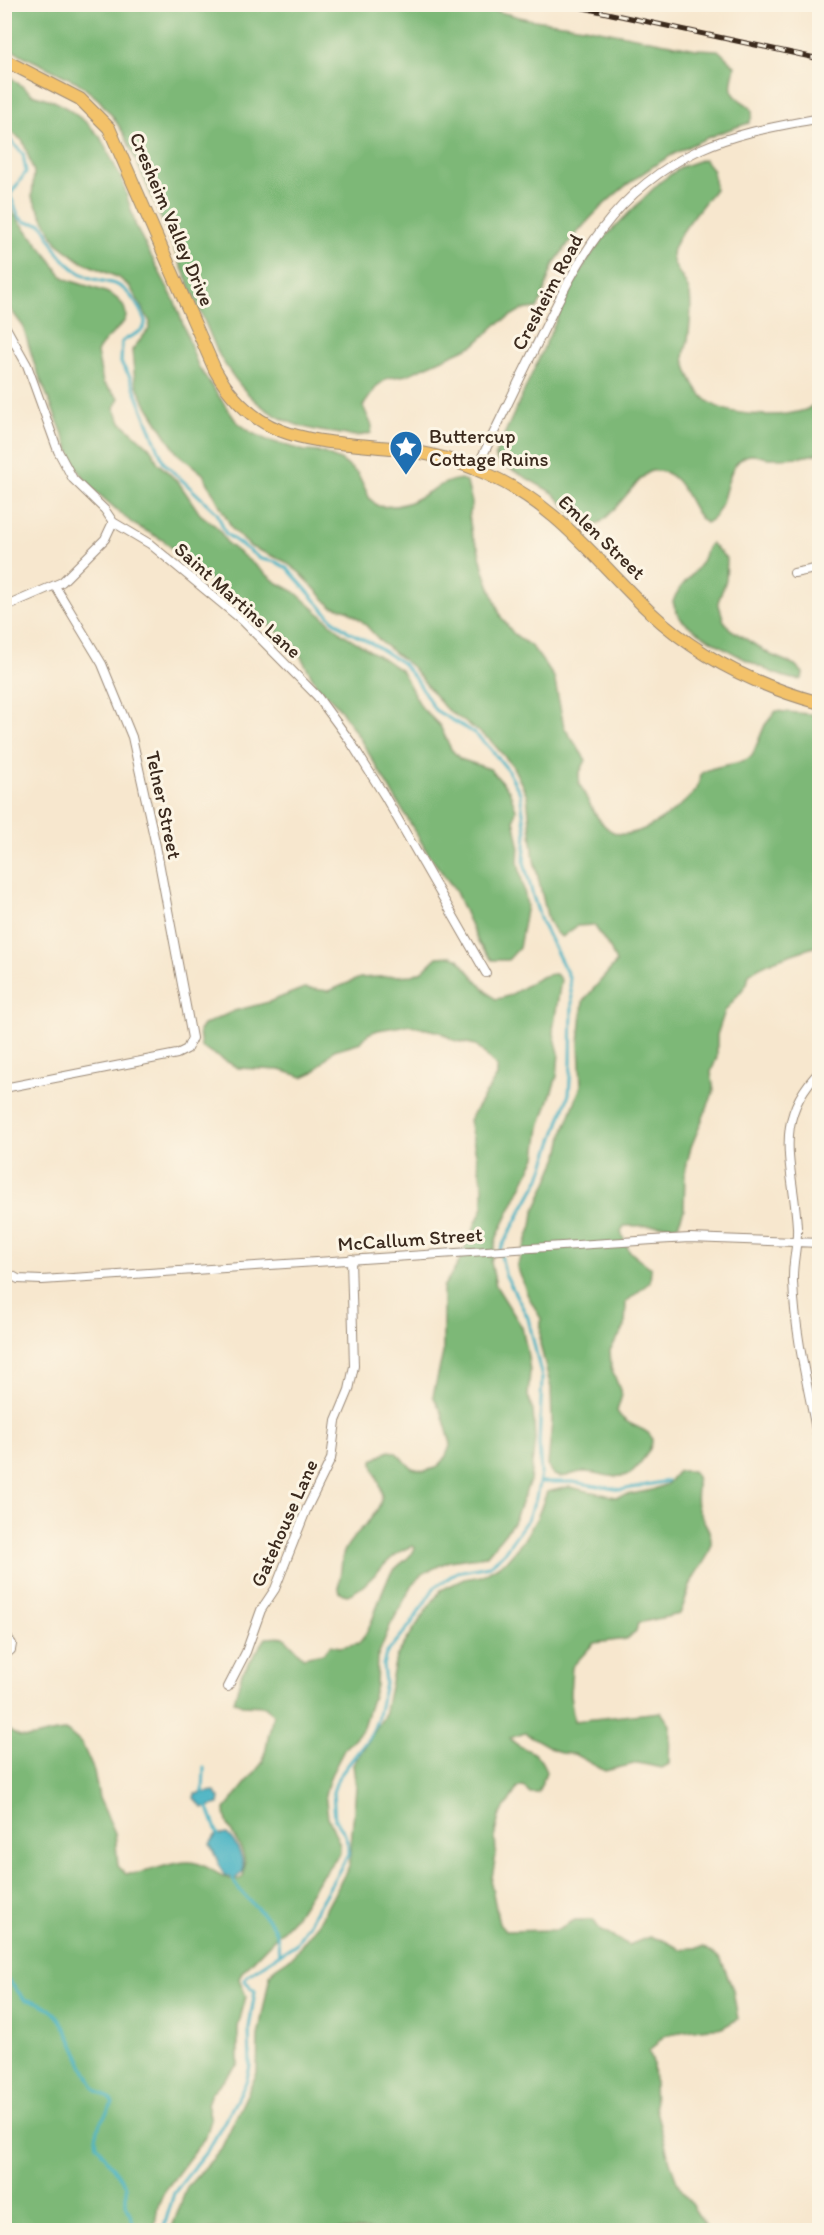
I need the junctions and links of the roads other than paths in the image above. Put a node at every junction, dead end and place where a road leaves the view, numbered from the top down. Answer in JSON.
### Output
{"nodes":[{"id":1,"x":4,"y":60,"type":"edge"},
{"id":2,"x":819,"y":118,"type":"edge"},
{"id":3,"x":4,"y":324,"type":"edge"},
{"id":4,"x":219,"y":377,"type":"joint"},
{"id":5,"x":476,"y":469,"type":"junction"},
{"id":6,"x":113,"y":522,"type":"junction"},
{"id":7,"x":819,"y":568,"type":"edge"},
{"id":8,"x":794,"y":573,"type":"dead end"},
{"id":9,"x":56,"y":586,"type":"junction"},
{"id":10,"x":4,"y":607,"type":"edge"},
{"id":11,"x":819,"y":703,"type":"edge"},
{"id":12,"x":486,"y":973,"type":"dead end"},
{"id":13,"x":819,"y":1071,"type":"edge"},
{"id":14,"x":4,"y":1088,"type":"edge"},
{"id":15,"x":819,"y":1243,"type":"edge"},
{"id":16,"x":796,"y":1244,"type":"junction"},
{"id":17,"x":351,"y":1260,"type":"junction"},
{"id":18,"x":6,"y":1274,"type":"edge"},
{"id":19,"x":819,"y":1450,"type":"edge"},
{"id":20,"x":4,"y":1634,"type":"edge"},
{"id":21,"x":4,"y":1656,"type":"edge"},
{"id":22,"x":228,"y":1687,"type":"dead end"}],
"edges":[{"from":1,"to":4,"type":"main road","name":"Cresheim Valley Drive"},
{"from":2,"to":5,"type":"street","name":"Cresheim Road"},
{"from":3,"to":6,"type":"street","name":"Saint Martins Lane"},
{"from":4,"to":5,"type":"main road","name":"Emlen Street"},
{"from":5,"to":11,"type":"main road","name":"Emlen Street"},
{"from":6,"to":9,"type":"street"},
{"from":6,"to":12,"type":"street","name":"Saint Martins Lane"},
{"from":7,"to":8,"type":"street"},
{"from":9,"to":10,"type":"street"},
{"from":9,"to":14,"type":"street","name":"Telner Street"},
{"from":13,"to":16,"type":"street"},
{"from":15,"to":16,"type":"street","name":"McCallum Street"},
{"from":16,"to":17,"type":"street","name":"McCallum Street"},
{"from":16,"to":19,"type":"street"},
{"from":17,"to":18,"type":"street","name":"McCallum Street"},
{"from":17,"to":22,"type":"street","name":"Gatehouse Lane"},
{"from":20,"to":21,"type":"street"}]}
